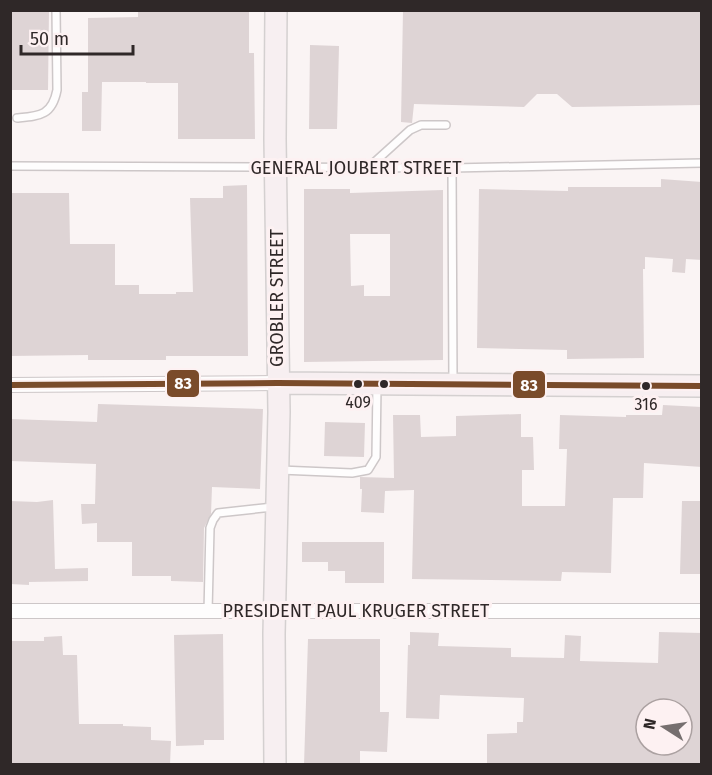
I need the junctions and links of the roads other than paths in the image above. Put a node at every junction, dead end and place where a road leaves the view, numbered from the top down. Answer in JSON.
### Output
{"nodes":[{"id":1,"x":56,"y":10,"type":"edge"},
{"id":2,"x":276,"y":10,"type":"edge"},
{"id":3,"x":16,"y":118,"type":"dead end"},
{"id":4,"x":446,"y":125,"type":"dead end"},
{"id":5,"x":702,"y":163,"type":"edge"},
{"id":6,"x":10,"y":166,"type":"edge"},
{"id":7,"x":277,"y":168,"type":"junction"},
{"id":8,"x":368,"y":168,"type":"junction"},
{"id":9,"x":452,"y":168,"type":"junction"},
{"id":10,"x":277,"y":383,"type":"junction"},
{"id":11,"x":376,"y":384,"type":"junction"},
{"id":12,"x":453,"y":384,"type":"junction"},
{"id":13,"x":10,"y":385,"type":"edge"},
{"id":14,"x":702,"y":386,"type":"edge"},
{"id":15,"x":278,"y":470,"type":"junction"},
{"id":16,"x":277,"y":506,"type":"junction"},
{"id":17,"x":10,"y":611,"type":"edge"},
{"id":18,"x":275,"y":611,"type":"junction"},
{"id":19,"x":702,"y":611,"type":"edge"},
{"id":20,"x":208,"y":612,"type":"junction"},
{"id":21,"x":275,"y":765,"type":"edge"}],
"edges":[{"from":1,"to":3,"type":"lane"},
{"from":2,"to":7,"type":"main road","name":"GROBLER STREET"},
{"from":4,"to":8,"type":"lane"},
{"from":5,"to":9,"type":"lane","name":"GENERAL JOUBERT STREET"},
{"from":6,"to":7,"type":"lane","name":"GENERAL JOUBERT STREET"},
{"from":7,"to":8,"type":"lane","name":"GENERAL JOUBERT STREET"},
{"from":7,"to":10,"type":"main road","name":"GROBLER STREET"},
{"from":8,"to":9,"type":"lane","name":"GENERAL JOUBERT STREET"},
{"from":9,"to":12,"type":"lane"},
{"from":10,"to":11,"type":"main road"},
{"from":10,"to":13,"type":"street"},
{"from":10,"to":15,"type":"main road","name":"GROBLER STREET"},
{"from":11,"to":12,"type":"main road"},
{"from":11,"to":15,"type":"lane"},
{"from":12,"to":14,"type":"main road"},
{"from":15,"to":16,"type":"main road","name":"GROBLER STREET"},
{"from":16,"to":18,"type":"main road","name":"GROBLER STREET"},
{"from":16,"to":20,"type":"lane"},
{"from":17,"to":20,"type":"street","name":"PRESIDENT PAUL KRUGER STREET"},
{"from":18,"to":19,"type":"street","name":"PRESIDENT PAUL KRUGER STREET"},
{"from":18,"to":20,"type":"street","name":"PRESIDENT PAUL KRUGER STREET"},
{"from":18,"to":21,"type":"main road","name":"GROBLER STREET"}]}
